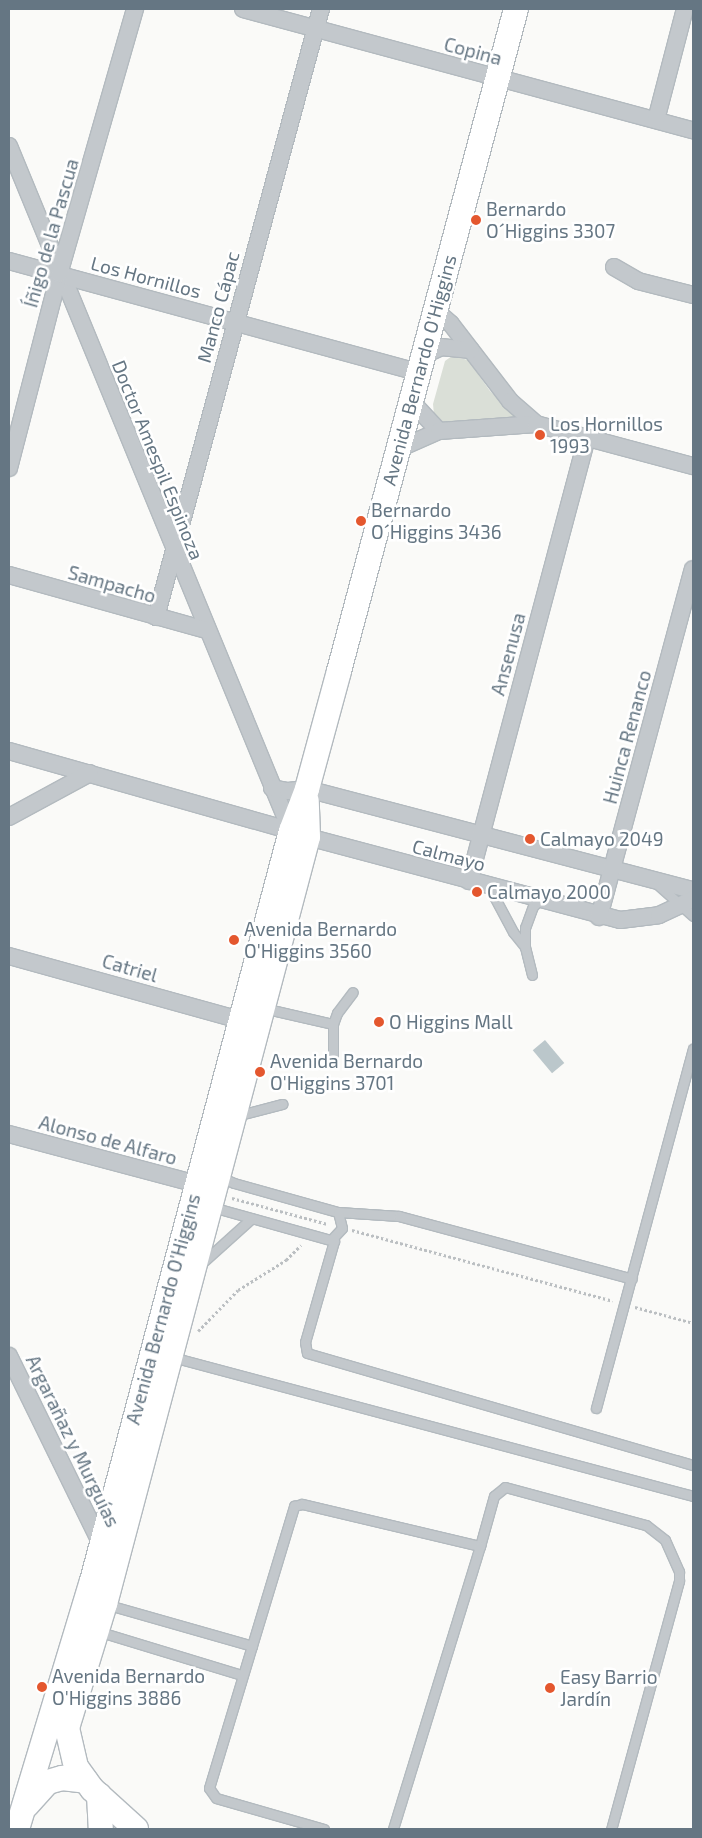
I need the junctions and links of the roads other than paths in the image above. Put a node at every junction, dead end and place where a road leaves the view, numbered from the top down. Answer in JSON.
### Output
{"nodes":[{"id":1,"x":135,"y":9,"type":"edge"},
{"id":2,"x":243,"y":9,"type":"edge"},
{"id":3,"x":321,"y":9,"type":"edge"},
{"id":4,"x":516,"y":9,"type":"edge"},
{"id":5,"x":685,"y":9,"type":"edge"},
{"id":6,"x":315,"y":29,"type":"junction"},
{"id":7,"x":498,"y":79,"type":"junction"},
{"id":8,"x":656,"y":120,"type":"junction"},
{"id":9,"x":693,"y":130,"type":"edge"},
{"id":10,"x":9,"y":146,"type":"edge"},
{"id":11,"x":9,"y":261,"type":"edge"},
{"id":12,"x":614,"y":267,"type":"dead end"},
{"id":13,"x":59,"y":274,"type":"junction"},
{"id":14,"x":693,"y":295,"type":"edge"},
{"id":15,"x":435,"y":310,"type":"junction"},
{"id":16,"x":235,"y":322,"type":"junction"},
{"id":17,"x":471,"y":350,"type":"junction"},
{"id":18,"x":419,"y":364,"type":"junction"},
{"id":19,"x":410,"y":400,"type":"junction"},
{"id":20,"x":536,"y":424,"type":"junction"},
{"id":21,"x":439,"y":431,"type":"junction"},
{"id":22,"x":586,"y":438,"type":"junction"},
{"id":23,"x":396,"y":450,"type":"junction"},
{"id":24,"x":693,"y":466,"type":"edge"},
{"id":25,"x":9,"y":468,"type":"edge"},
{"id":26,"x":173,"y":549,"type":"junction"},
{"id":27,"x":693,"y":568,"type":"edge"},
{"id":28,"x":9,"y":576,"type":"edge"},
{"id":29,"x":156,"y":617,"type":"junction"},
{"id":30,"x":206,"y":630,"type":"junction"},
{"id":31,"x":9,"y":751,"type":"edge"},
{"id":32,"x":90,"y":773,"type":"junction"},
{"id":33,"x":272,"y":788,"type":"junction"},
{"id":34,"x":306,"y":789,"type":"junction"},
{"id":35,"x":9,"y":817,"type":"edge"},
{"id":36,"x":299,"y":834,"type":"junction"},
{"id":37,"x":481,"y":834,"type":"junction"},
{"id":38,"x":612,"y":868,"type":"junction"},
{"id":39,"x":651,"y":879,"type":"junction"},
{"id":40,"x":469,"y":881,"type":"junction"},
{"id":41,"x":489,"y":887,"type":"junction"},
{"id":42,"x":693,"y":890,"type":"edge"},
{"id":43,"x":540,"y":900,"type":"junction"},
{"id":44,"x":689,"y":907,"type":"edge"},
{"id":45,"x":599,"y":917,"type":"junction"},
{"id":46,"x":525,"y":947,"type":"junction"},
{"id":47,"x":9,"y":956,"type":"edge"},
{"id":48,"x":532,"y":975,"type":"dead end"},
{"id":49,"x":353,"y":992,"type":"dead end"},
{"id":50,"x":249,"y":1011,"type":"junction"},
{"id":51,"x":333,"y":1024,"type":"junction"},
{"id":52,"x":693,"y":1049,"type":"edge"},
{"id":53,"x":333,"y":1061,"type":"dead end"},
{"id":54,"x":282,"y":1104,"type":"dead end"},
{"id":55,"x":234,"y":1117,"type":"junction"},
{"id":56,"x":9,"y":1134,"type":"edge"},
{"id":57,"x":210,"y":1193,"type":"junction"},
{"id":58,"x":338,"y":1212,"type":"junction"},
{"id":59,"x":252,"y":1218,"type":"junction"},
{"id":60,"x":333,"y":1241,"type":"junction"},
{"id":61,"x":194,"y":1270,"type":"junction"},
{"id":62,"x":632,"y":1279,"type":"junction"},
{"id":63,"x":9,"y":1356,"type":"edge"},
{"id":64,"x":171,"y":1356,"type":"junction"},
{"id":65,"x":596,"y":1408,"type":"dead end"},
{"id":66,"x":693,"y":1465,"type":"edge"},
{"id":67,"x":693,"y":1496,"type":"edge"},
{"id":68,"x":101,"y":1544,"type":"junction"},
{"id":69,"x":480,"y":1546,"type":"junction"},
{"id":70,"x":92,"y":1581,"type":"junction"},
{"id":71,"x":105,"y":1604,"type":"junction"},
{"id":72,"x":96,"y":1631,"type":"junction"},
{"id":73,"x":252,"y":1646,"type":"junction"},
{"id":74,"x":242,"y":1675,"type":"junction"},
{"id":75,"x":92,"y":1788,"type":"junction"},
{"id":76,"x":19,"y":1823,"type":"edge"},
{"id":77,"x":101,"y":1829,"type":"edge"},
{"id":78,"x":136,"y":1829,"type":"edge"},
{"id":79,"x":324,"y":1829,"type":"edge"},
{"id":80,"x":393,"y":1829,"type":"edge"},
{"id":81,"x":611,"y":1829,"type":"edge"}],
"edges":[{"from":1,"to":13,"type":"street","name":"Íñigo de la Pascua"},
{"from":2,"to":6,"type":"street","name":"Copina"},
{"from":3,"to":6,"type":"street","name":"Manco Cápac"},
{"from":4,"to":7,"type":"main road","name":"Avenida Bernardo O'Higgins"},
{"from":5,"to":8,"type":"street"},
{"from":6,"to":7,"type":"street","name":"Copina"},
{"from":6,"to":16,"type":"street","name":"Manco Cápac"},
{"from":7,"to":8,"type":"street","name":"Copina"},
{"from":7,"to":15,"type":"main road","name":"Avenida Bernardo O'Higgins"},
{"from":8,"to":9,"type":"street","name":"Copina"},
{"from":10,"to":13,"type":"street","name":"Doctor Amespil Espinoza"},
{"from":11,"to":13,"type":"street","name":"Los Hornillos"},
{"from":12,"to":14,"type":"street"},
{"from":13,"to":16,"type":"street","name":"Los Hornillos"},
{"from":13,"to":25,"type":"street","name":"Íñigo de la Pascua"},
{"from":13,"to":26,"type":"street","name":"Doctor Amespil Espinoza"},
{"from":15,"to":17,"type":"street"},
{"from":15,"to":18,"type":"main road","name":"Avenida Bernardo O'Higgins"},
{"from":16,"to":18,"type":"street","name":"Los Hornillos"},
{"from":16,"to":26,"type":"street","name":"Manco Cápac"},
{"from":17,"to":18,"type":"street"},
{"from":17,"to":20,"type":"street"},
{"from":18,"to":19,"type":"main road","name":"Avenida Bernardo O'Higgins"},
{"from":19,"to":21,"type":"street"},
{"from":19,"to":23,"type":"main road","name":"Avenida Bernardo O'Higgins"},
{"from":20,"to":21,"type":"street"},
{"from":20,"to":22,"type":"street"},
{"from":21,"to":23,"type":"street"},
{"from":22,"to":24,"type":"street"},
{"from":22,"to":37,"type":"street","name":"Ansenusa"},
{"from":23,"to":34,"type":"main road","name":"Avenida Bernardo O'Higgins"},
{"from":26,"to":29,"type":"street","name":"Manco Cápac"},
{"from":26,"to":30,"type":"street","name":"Doctor Amespil Espinoza"},
{"from":27,"to":38,"type":"street","name":"Huinca Renanco"},
{"from":28,"to":29,"type":"street","name":"Sampacho"},
{"from":29,"to":30,"type":"street","name":"Sampacho"},
{"from":30,"to":33,"type":"street","name":"Doctor Amespil Espinoza"},
{"from":31,"to":32,"type":"street","name":"Calmayo"},
{"from":32,"to":35,"type":"street"},
{"from":32,"to":36,"type":"street","name":"Calmayo"},
{"from":33,"to":34,"type":"street"},
{"from":33,"to":36,"type":"street","name":"Doctor Amespil Espinoza"},
{"from":34,"to":36,"type":"main road","name":"Avenida Bernardo O'Higgins"},
{"from":34,"to":37,"type":"street","name":"Calmayo"},
{"from":36,"to":40,"type":"street","name":"Calmayo"},
{"from":36,"to":50,"type":"main road","name":"Avenida Bernardo O'Higgins"},
{"from":37,"to":38,"type":"street","name":"Calmayo"},
{"from":37,"to":40,"type":"street","name":"Ansenusa"},
{"from":38,"to":39,"type":"street","name":"Calmayo"},
{"from":38,"to":45,"type":"street","name":"Huinca Renanco"},
{"from":39,"to":42,"type":"street","name":"Calmayo"},
{"from":39,"to":44,"type":"lane"},
{"from":40,"to":41,"type":"street","name":"Calmayo"},
{"from":41,"to":43,"type":"street","name":"Calmayo"},
{"from":41,"to":46,"type":"lane"},
{"from":43,"to":45,"type":"street","name":"Calmayo"},
{"from":43,"to":46,"type":"lane"},
{"from":44,"to":45,"type":"street","name":"Calmayo"},
{"from":46,"to":48,"type":"lane"},
{"from":47,"to":50,"type":"street","name":"Catriel"},
{"from":49,"to":51,"type":"lane"},
{"from":50,"to":51,"type":"lane"},
{"from":50,"to":55,"type":"main road","name":"Avenida Bernardo O'Higgins"},
{"from":50,"to":57,"type":"main road","name":"Avenida Bernardo O'Higgins"},
{"from":51,"to":53,"type":"lane"},
{"from":52,"to":62,"type":"lane"},
{"from":54,"to":55,"type":"lane"},
{"from":55,"to":57,"type":"main road","name":"Avenida Bernardo O'Higgins"},
{"from":56,"to":57,"type":"street","name":"Alonso de Alfaro"},
{"from":57,"to":58,"type":"lane"},
{"from":57,"to":59,"type":"lane"},
{"from":57,"to":61,"type":"main road","name":"Avenida Bernardo O'Higgins"},
{"from":57,"to":68,"type":"main road","name":"Avenida Bernardo O'Higgins"},
{"from":58,"to":60,"type":"lane"},
{"from":58,"to":62,"type":"lane"},
{"from":59,"to":60,"type":"lane"},
{"from":59,"to":61,"type":"lane"},
{"from":60,"to":66,"type":"lane"},
{"from":61,"to":64,"type":"main road","name":"Avenida Bernardo O'Higgins"},
{"from":62,"to":65,"type":"lane"},
{"from":63,"to":68,"type":"street","name":"Argarañaz y Murguías"},
{"from":64,"to":67,"type":"lane"},
{"from":64,"to":71,"type":"main road","name":"Avenida Bernardo O'Higgins"},
{"from":68,"to":70,"type":"main road","name":"Avenida Bernardo O'Higgins"},
{"from":69,"to":73,"type":"lane"},
{"from":69,"to":80,"type":"lane"},
{"from":69,"to":81,"type":"lane"},
{"from":70,"to":72,"type":"main road"},
{"from":70,"to":76,"type":"main road","name":"Avenida Bernardo O'Higgins"},
{"from":71,"to":72,"type":"main road","name":"Avenida Bernardo O'Higgins"},
{"from":71,"to":73,"type":"lane"},
{"from":72,"to":74,"type":"lane"},
{"from":72,"to":75,"type":"main road","name":"Avenida Bernardo O'Higgins"},
{"from":73,"to":74,"type":"lane"},
{"from":74,"to":79,"type":"lane"},
{"from":75,"to":76,"type":"main road"},
{"from":75,"to":77,"type":"main road"},
{"from":75,"to":78,"type":"main road"}]}
